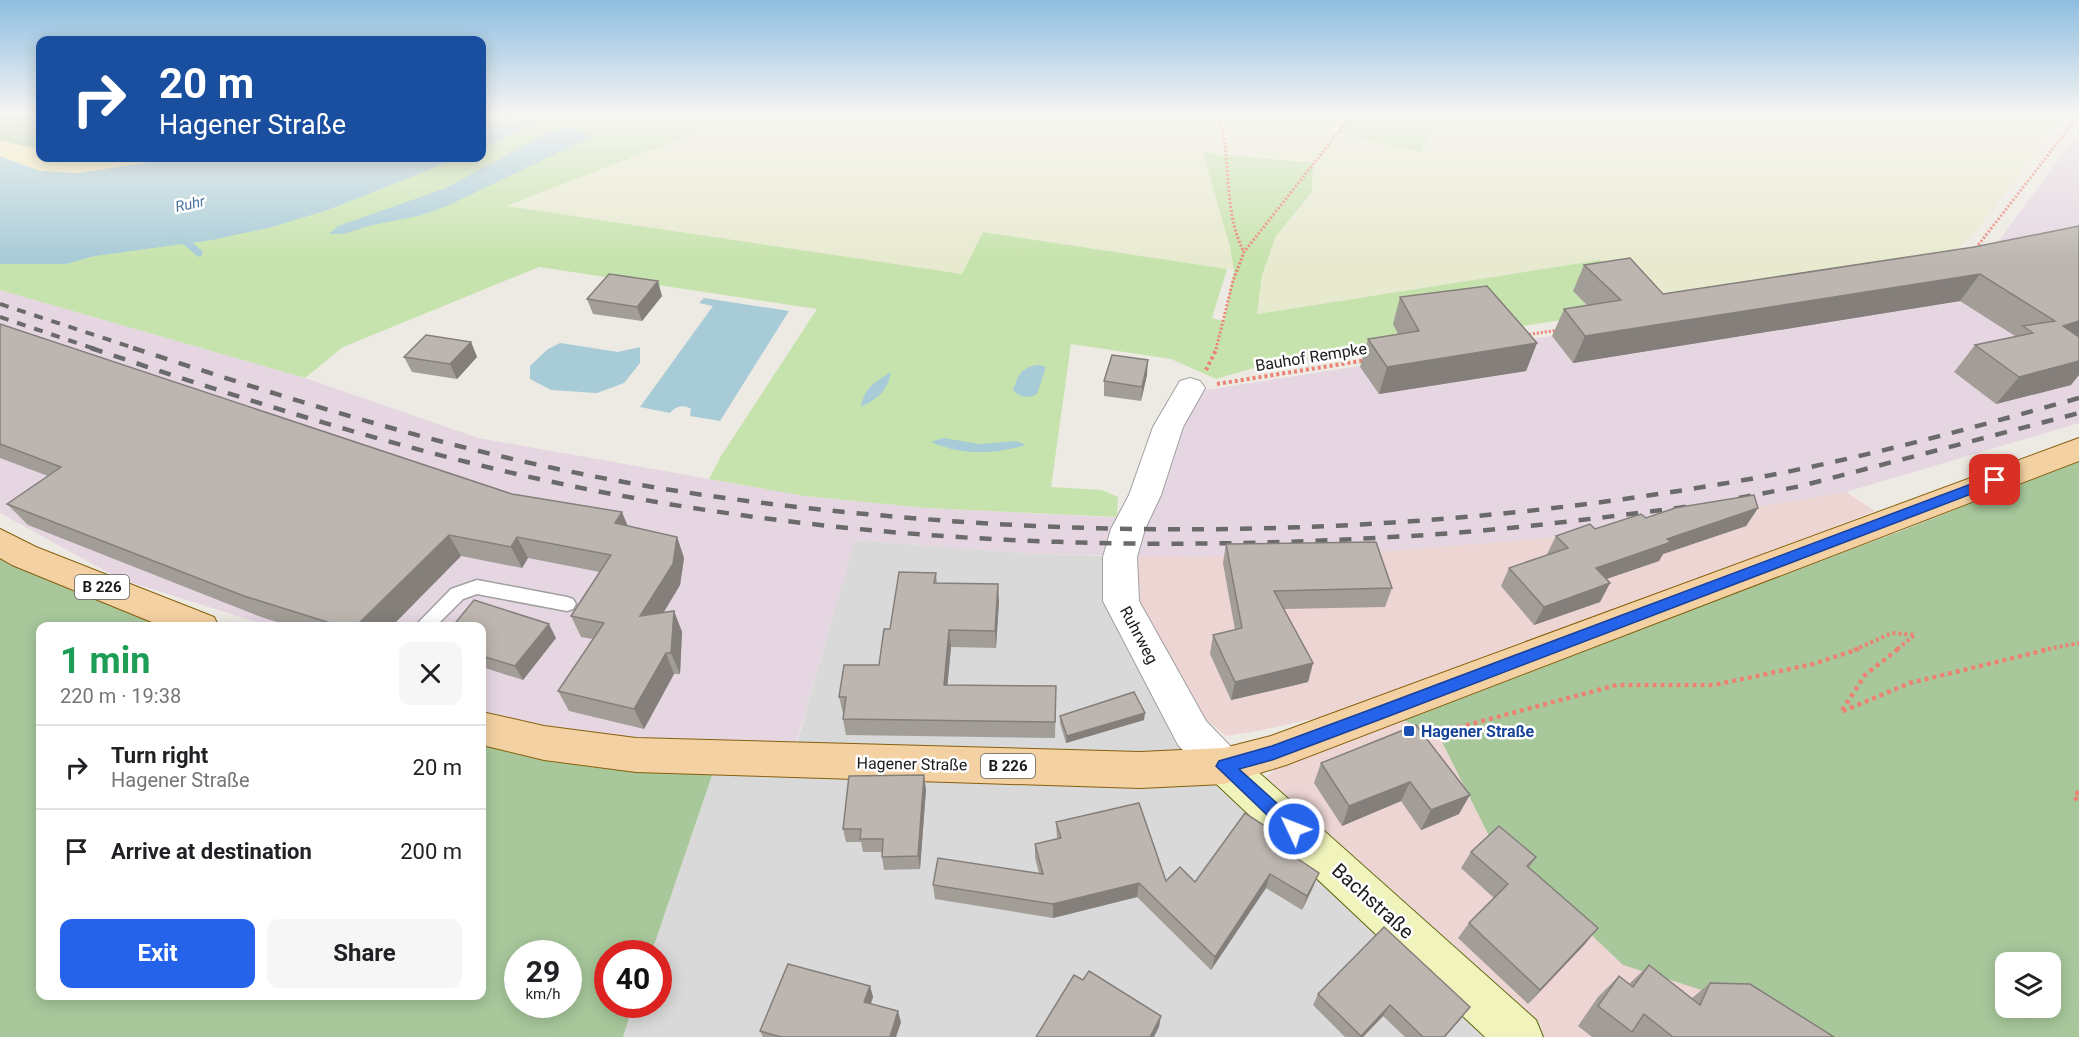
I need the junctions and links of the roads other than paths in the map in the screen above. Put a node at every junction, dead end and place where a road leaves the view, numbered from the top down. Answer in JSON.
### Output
{"nodes":[{"id":1,"x":1190,"y":388,"type":"road end"},
{"id":2,"x":2079,"y":449,"type":"edge"},
{"id":3,"x":0,"y":542,"type":"edge"},
{"id":4,"x":567,"y":604,"type":"dead end"},
{"id":5,"x":189,"y":622,"type":"edge"},
{"id":6,"x":428,"y":622,"type":"edge"},
{"id":7,"x":486,"y":730,"type":"edge"},
{"id":8,"x":1224,"y":766,"type":"junction"},
{"id":9,"x":1520,"y":1037,"type":"edge"}],
"edges":[{"from":1,"to":8,"type":"street","name":"Ruhrweg"},
{"from":2,"to":8,"type":"main road","name":"Hagener Straße","number":"B 226"},
{"from":3,"to":5,"type":"main road","number":"B 226"},
{"from":4,"to":6,"type":"lane"},
{"from":7,"to":8,"type":"main road","name":"Hagener Straße","number":"B 226"},
{"from":8,"to":9,"type":"street","name":"Bachstraße"}]}
